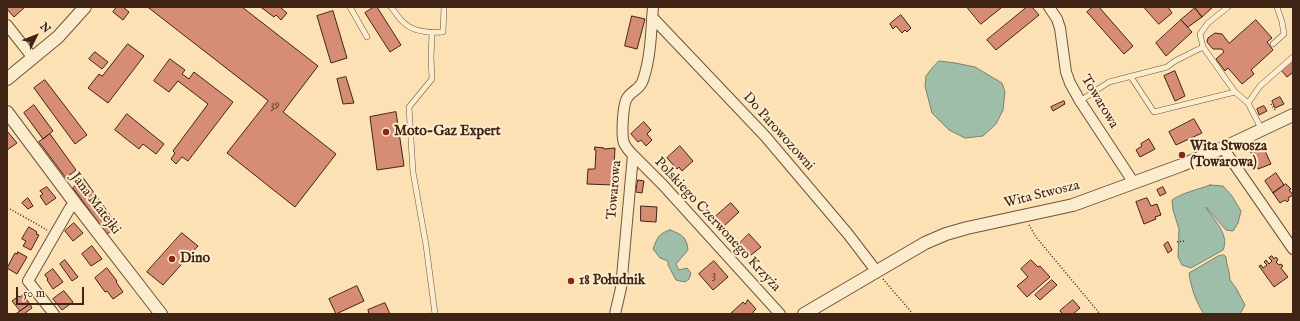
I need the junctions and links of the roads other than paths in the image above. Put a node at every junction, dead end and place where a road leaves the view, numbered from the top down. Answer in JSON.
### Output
{"nodes":[{"id":1,"x":350,"y":7,"type":"edge"},
{"id":2,"x":391,"y":7,"type":"edge"},
{"id":3,"x":444,"y":7,"type":"edge"},
{"id":4,"x":1049,"y":7,"type":"edge"},
{"id":5,"x":1228,"y":7,"type":"edge"},
{"id":6,"x":1277,"y":7,"type":"edge"},
{"id":7,"x":82,"y":8,"type":"edge"},
{"id":8,"x":652,"y":12,"type":"edge"},
{"id":9,"x":7,"y":25,"type":"edge"},
{"id":10,"x":432,"y":34,"type":"junction"},
{"id":11,"x":367,"y":37,"type":"dead end"},
{"id":12,"x":1273,"y":44,"type":"dead end"},
{"id":13,"x":1203,"y":47,"type":"junction"},
{"id":14,"x":1293,"y":57,"type":"edge"},
{"id":15,"x":33,"y":58,"type":"junction"},
{"id":16,"x":1131,"y":77,"type":"junction"},
{"id":17,"x":7,"y":79,"type":"edge"},
{"id":18,"x":1235,"y":92,"type":"junction"},
{"id":19,"x":1080,"y":101,"type":"junction"},
{"id":20,"x":1248,"y":103,"type":"junction"},
{"id":21,"x":7,"y":112,"type":"edge"},
{"id":22,"x":1293,"y":115,"type":"edge"},
{"id":23,"x":1262,"y":130,"type":"junction"},
{"id":24,"x":1223,"y":148,"type":"junction"},
{"id":25,"x":633,"y":156,"type":"junction"},
{"id":26,"x":1133,"y":183,"type":"junction"},
{"id":27,"x":75,"y":203,"type":"junction"},
{"id":28,"x":1293,"y":249,"type":"edge"},
{"id":29,"x":877,"y":272,"type":"junction"},
{"id":30,"x":54,"y":314,"type":"edge"},
{"id":31,"x":161,"y":314,"type":"edge"},
{"id":32,"x":435,"y":314,"type":"edge"},
{"id":33,"x":615,"y":314,"type":"edge"},
{"id":34,"x":780,"y":314,"type":"edge"},
{"id":35,"x":804,"y":314,"type":"edge"}],
"edges":[{"from":1,"to":11,"type":"lane"},
{"from":2,"to":10,"type":"lane"},
{"from":3,"to":10,"type":"lane"},
{"from":4,"to":19,"type":"street","name":"Towarowa"},
{"from":5,"to":13,"type":"lane"},
{"from":6,"to":12,"type":"lane"},
{"from":7,"to":15,"type":"street"},
{"from":8,"to":25,"type":"street","name":"Towarowa"},
{"from":8,"to":29,"type":"street","name":"Do Parowozowni"},
{"from":9,"to":15,"type":"street"},
{"from":10,"to":32,"type":"lane"},
{"from":13,"to":16,"type":"lane"},
{"from":13,"to":18,"type":"lane"},
{"from":14,"to":20,"type":"lane"},
{"from":15,"to":17,"type":"street"},
{"from":16,"to":18,"type":"lane"},
{"from":16,"to":19,"type":"lane"},
{"from":18,"to":20,"type":"lane"},
{"from":19,"to":26,"type":"street","name":"Towarowa"},
{"from":20,"to":23,"type":"lane"},
{"from":21,"to":27,"type":"street","name":"Jana Matejki"},
{"from":22,"to":23,"type":"street","name":"Wita Stwosza"},
{"from":23,"to":24,"type":"street","name":"Wita Stwosza"},
{"from":24,"to":26,"type":"street","name":"Wita Stwosza"},
{"from":24,"to":28,"type":"street"},
{"from":25,"to":33,"type":"street","name":"Towarowa"},
{"from":25,"to":34,"type":"street","name":"Polskiego Czerwonego Krzyża"},
{"from":26,"to":29,"type":"street","name":"Wita Stwosza"},
{"from":27,"to":30,"type":"street"},
{"from":27,"to":31,"type":"street","name":"Jana Matejki"},
{"from":29,"to":35,"type":"street","name":"Wita Stwosza"}]}
